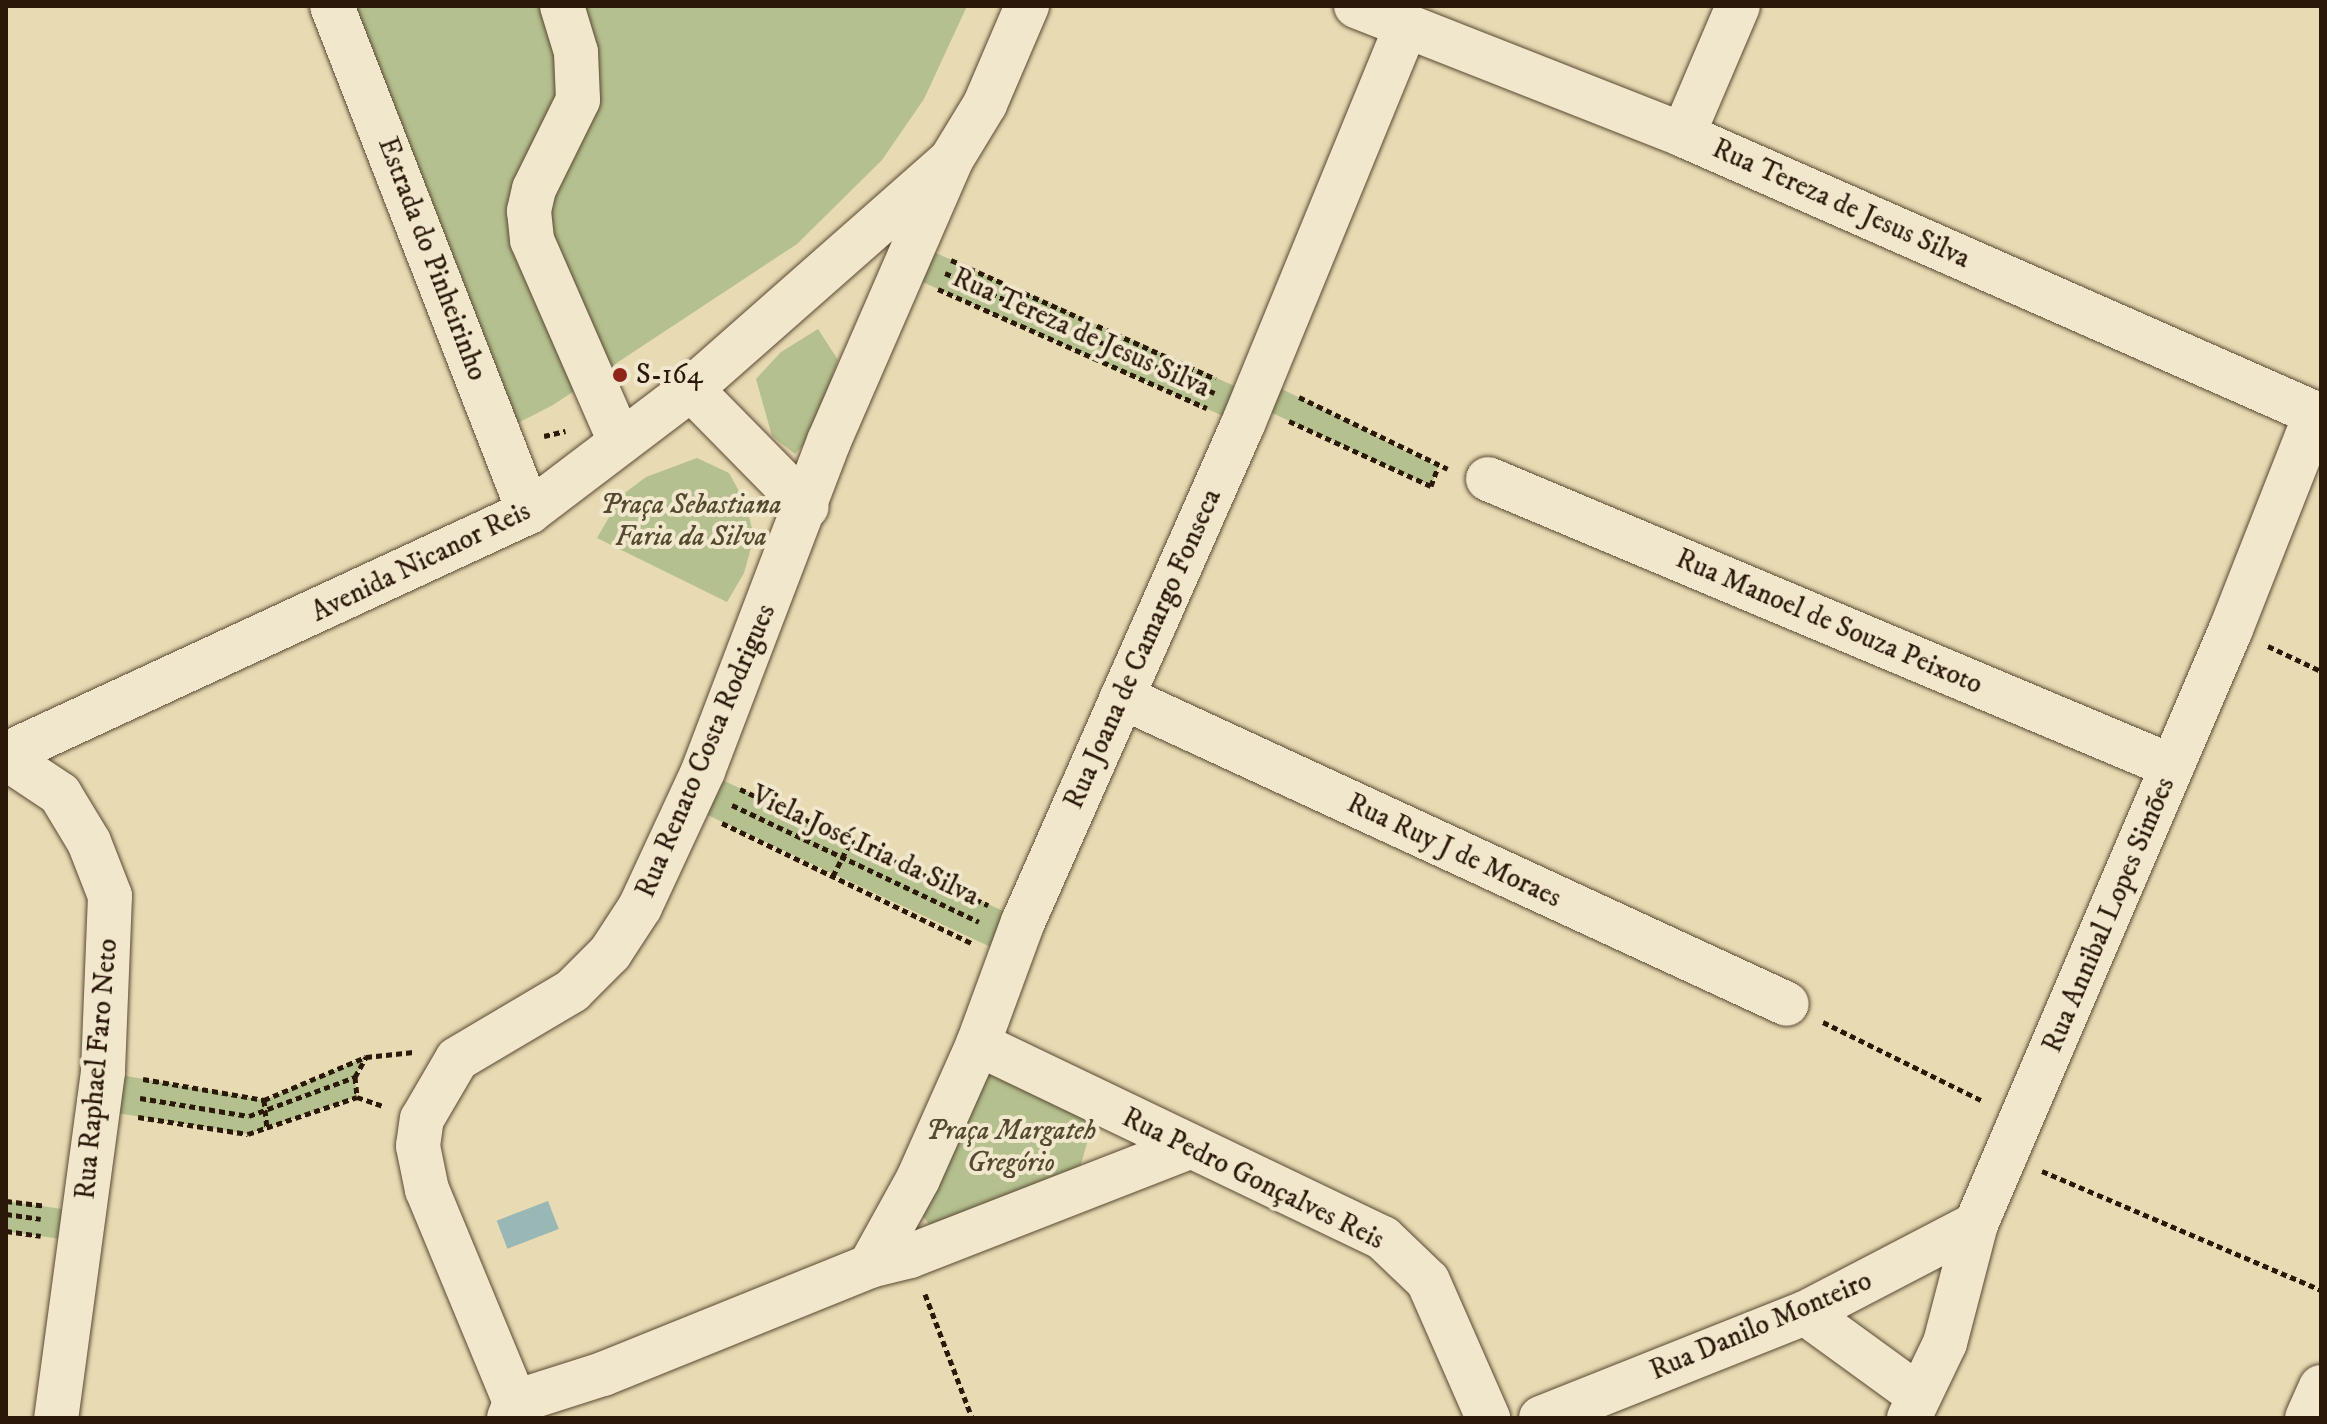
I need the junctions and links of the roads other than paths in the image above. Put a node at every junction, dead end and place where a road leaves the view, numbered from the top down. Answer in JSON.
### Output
{"nodes":[{"id":1,"x":332,"y":6,"type":"edge"},
{"id":2,"x":562,"y":6,"type":"edge"},
{"id":3,"x":1027,"y":6,"type":"edge"},
{"id":4,"x":1356,"y":6,"type":"edge"},
{"id":5,"x":1738,"y":6,"type":"edge"},
{"id":6,"x":1406,"y":27,"type":"junction"},
{"id":7,"x":1683,"y":135,"type":"junction"},
{"id":8,"x":951,"y":160,"type":"junction"},
{"id":9,"x":691,"y":389,"type":"junction"},
{"id":10,"x":2319,"y":415,"type":"edge"},
{"id":11,"x":620,"y":441,"type":"junction"},
{"id":12,"x":1488,"y":479,"type":"road end"},
{"id":13,"x":807,"y":507,"type":"junction"},
{"id":14,"x":529,"y":512,"type":"junction"},
{"id":15,"x":1122,"y":697,"type":"junction"},
{"id":16,"x":6,"y":756,"type":"edge"},
{"id":17,"x":2171,"y":766,"type":"junction"},
{"id":18,"x":1787,"y":1004,"type":"road end"},
{"id":19,"x":978,"y":1044,"type":"junction"},
{"id":20,"x":1187,"y":1148,"type":"junction"},
{"id":21,"x":1976,"y":1224,"type":"junction"},
{"id":22,"x":890,"y":1261,"type":"junction"},
{"id":23,"x":1805,"y":1313,"type":"junction"},
{"id":24,"x":2321,"y":1387,"type":"edge"},
{"id":25,"x":1914,"y":1406,"type":"edge"},
{"id":26,"x":512,"y":1410,"type":"edge"},
{"id":27,"x":56,"y":1418,"type":"edge"},
{"id":28,"x":1488,"y":1418,"type":"edge"},
{"id":29,"x":1541,"y":1418,"type":"edge"},
{"id":30,"x":2307,"y":1418,"type":"edge"}],
"edges":[{"from":1,"to":14,"type":"street","name":"Estrada do Pinheirinho"},
{"from":2,"to":11,"type":"street"},
{"from":3,"to":8,"type":"street","name":"Avenida Nicanor Reis"},
{"from":4,"to":6,"type":"street","name":"Rua Tereza de Jesus Silva"},
{"from":5,"to":7,"type":"street"},
{"from":6,"to":7,"type":"street","name":"Rua Tereza de Jesus Silva"},
{"from":6,"to":15,"type":"street","name":"Rua Joana de Camargo Fonseca"},
{"from":7,"to":10,"type":"street","name":"Rua Tereza de Jesus Silva"},
{"from":8,"to":9,"type":"street","name":"Avenida Nicanor Reis"},
{"from":8,"to":13,"type":"street","name":"Rua Renato Costa Rodrigues"},
{"from":9,"to":11,"type":"street","name":"Avenida Nicanor Reis"},
{"from":9,"to":13,"type":"street"},
{"from":10,"to":17,"type":"street","name":"Rua Annibal Lopes Simões"},
{"from":11,"to":14,"type":"street","name":"Avenida Nicanor Reis"},
{"from":12,"to":17,"type":"street","name":"Rua Manoel de Souza Peixoto"},
{"from":13,"to":26,"type":"street","name":"Rua Renato Costa Rodrigues"},
{"from":14,"to":16,"type":"street","name":"Avenida Nicanor Reis"},
{"from":15,"to":18,"type":"street","name":"Rua Ruy J de Moraes"},
{"from":15,"to":19,"type":"street","name":"Rua Joana de Camargo Fonseca"},
{"from":16,"to":27,"type":"street","name":"Rua Raphael Faro Neto"},
{"from":17,"to":21,"type":"street","name":"Rua Annibal Lopes Simões"},
{"from":19,"to":20,"type":"street","name":"Rua Pedro Gonçalves Reis"},
{"from":19,"to":22,"type":"street","name":"Rua Joana de Camargo Fonseca"},
{"from":20,"to":22,"type":"street","name":"Rua Renato Costa Rodrigues"},
{"from":20,"to":28,"type":"street","name":"Rua Pedro Gonçalves Reis"},
{"from":21,"to":23,"type":"street","name":"Rua Danilo Monteiro"},
{"from":21,"to":25,"type":"street","name":"Rua Annibal Lopes Simões"},
{"from":22,"to":26,"type":"street","name":"Rua Renato Costa Rodrigues"},
{"from":23,"to":25,"type":"street"},
{"from":23,"to":29,"type":"street","name":"Rua Danilo Monteiro"},
{"from":24,"to":30,"type":"street"}]}
